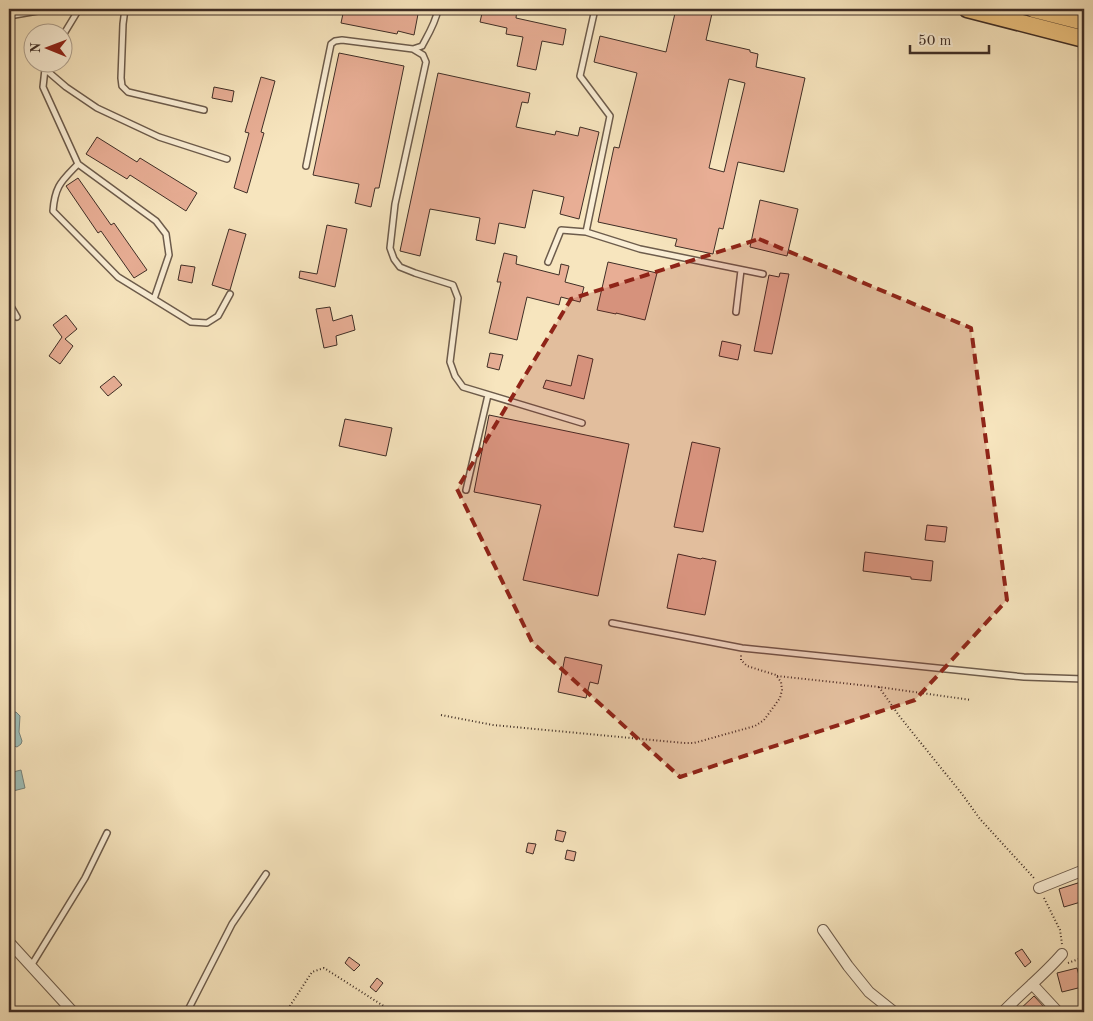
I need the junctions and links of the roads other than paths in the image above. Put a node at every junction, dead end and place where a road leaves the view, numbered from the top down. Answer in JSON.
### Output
{"nodes":[{"id":1,"x":48,"y":9,"type":"edge"},
{"id":2,"x":79,"y":9,"type":"edge"},
{"id":3,"x":125,"y":9,"type":"edge"},
{"id":4,"x":438,"y":9,"type":"edge"},
{"id":5,"x":595,"y":9,"type":"edge"},
{"id":6,"x":967,"y":9,"type":"edge"},
{"id":7,"x":1033,"y":9,"type":"edge"},
{"id":8,"x":9,"y":16,"type":"edge"},
{"id":9,"x":71,"y":22,"type":"edge"},
{"id":10,"x":1084,"y":22,"type":"edge"},
{"id":11,"x":1084,"y":39,"type":"edge"},
{"id":12,"x":413,"y":49,"type":"junction"},
{"id":13,"x":46,"y":72,"type":"edge"},
{"id":14,"x":50,"y":72,"type":"edge"},
{"id":15,"x":204,"y":110,"type":"dead end"},
{"id":16,"x":228,"y":159,"type":"dead end"},
{"id":17,"x":78,"y":164,"type":"junction"},
{"id":18,"x":306,"y":166,"type":"dead end"},
{"id":19,"x":586,"y":232,"type":"junction"},
{"id":20,"x":548,"y":262,"type":"dead end"},
{"id":21,"x":741,"y":270,"type":"junction"},
{"id":22,"x":763,"y":274,"type":"dead end"},
{"id":23,"x":230,"y":294,"type":"dead end"},
{"id":24,"x":154,"y":299,"type":"junction"},
{"id":25,"x":9,"y":303,"type":"edge"},
{"id":26,"x":736,"y":312,"type":"dead end"},
{"id":27,"x":17,"y":317,"type":"dead end"},
{"id":28,"x":488,"y":394,"type":"junction"},
{"id":29,"x":582,"y":423,"type":"dead end"},
{"id":30,"x":466,"y":490,"type":"dead end"},
{"id":31,"x":612,"y":623,"type":"dead end"},
{"id":32,"x":1084,"y":679,"type":"edge"},
{"id":33,"x":108,"y":833,"type":"dead end"},
{"id":34,"x":1084,"y":870,"type":"edge"},
{"id":35,"x":266,"y":874,"type":"dead end"},
{"id":36,"x":1039,"y":888,"type":"road end"},
{"id":37,"x":823,"y":930,"type":"dead end"},
{"id":38,"x":9,"y":942,"type":"edge"},
{"id":39,"x":1062,"y":954,"type":"road end"},
{"id":40,"x":31,"y":966,"type":"junction"},
{"id":41,"x":1032,"y":984,"type":"junction"},
{"id":42,"x":73,"y":1012,"type":"edge"},
{"id":43,"x":187,"y":1012,"type":"edge"},
{"id":44,"x":894,"y":1012,"type":"edge"},
{"id":45,"x":1003,"y":1012,"type":"edge"},
{"id":46,"x":1058,"y":1012,"type":"edge"}],
"edges":[{"from":1,"to":8,"type":"lane"},
{"from":2,"to":9,"type":"lane"},
{"from":3,"to":15,"type":"lane"},
{"from":4,"to":12,"type":"lane"},
{"from":5,"to":19,"type":"lane"},
{"from":6,"to":11,"type":"main road"},
{"from":7,"to":10,"type":"main road"},
{"from":12,"to":18,"type":"lane"},
{"from":12,"to":28,"type":"lane"},
{"from":13,"to":17,"type":"lane"},
{"from":14,"to":16,"type":"lane"},
{"from":17,"to":24,"type":"lane"},
{"from":17,"to":24,"type":"lane"},
{"from":19,"to":20,"type":"lane"},
{"from":19,"to":21,"type":"lane"},
{"from":21,"to":22,"type":"lane"},
{"from":21,"to":26,"type":"lane"},
{"from":23,"to":24,"type":"lane"},
{"from":25,"to":27,"type":"lane"},
{"from":28,"to":29,"type":"lane"},
{"from":28,"to":30,"type":"lane"},
{"from":31,"to":32,"type":"lane"},
{"from":33,"to":40,"type":"lane"},
{"from":34,"to":36,"type":"street"},
{"from":35,"to":43,"type":"lane"},
{"from":37,"to":44,"type":"street"},
{"from":38,"to":40,"type":"street"},
{"from":39,"to":41,"type":"street"},
{"from":40,"to":42,"type":"street"},
{"from":41,"to":45,"type":"street"},
{"from":41,"to":46,"type":"street"}]}
